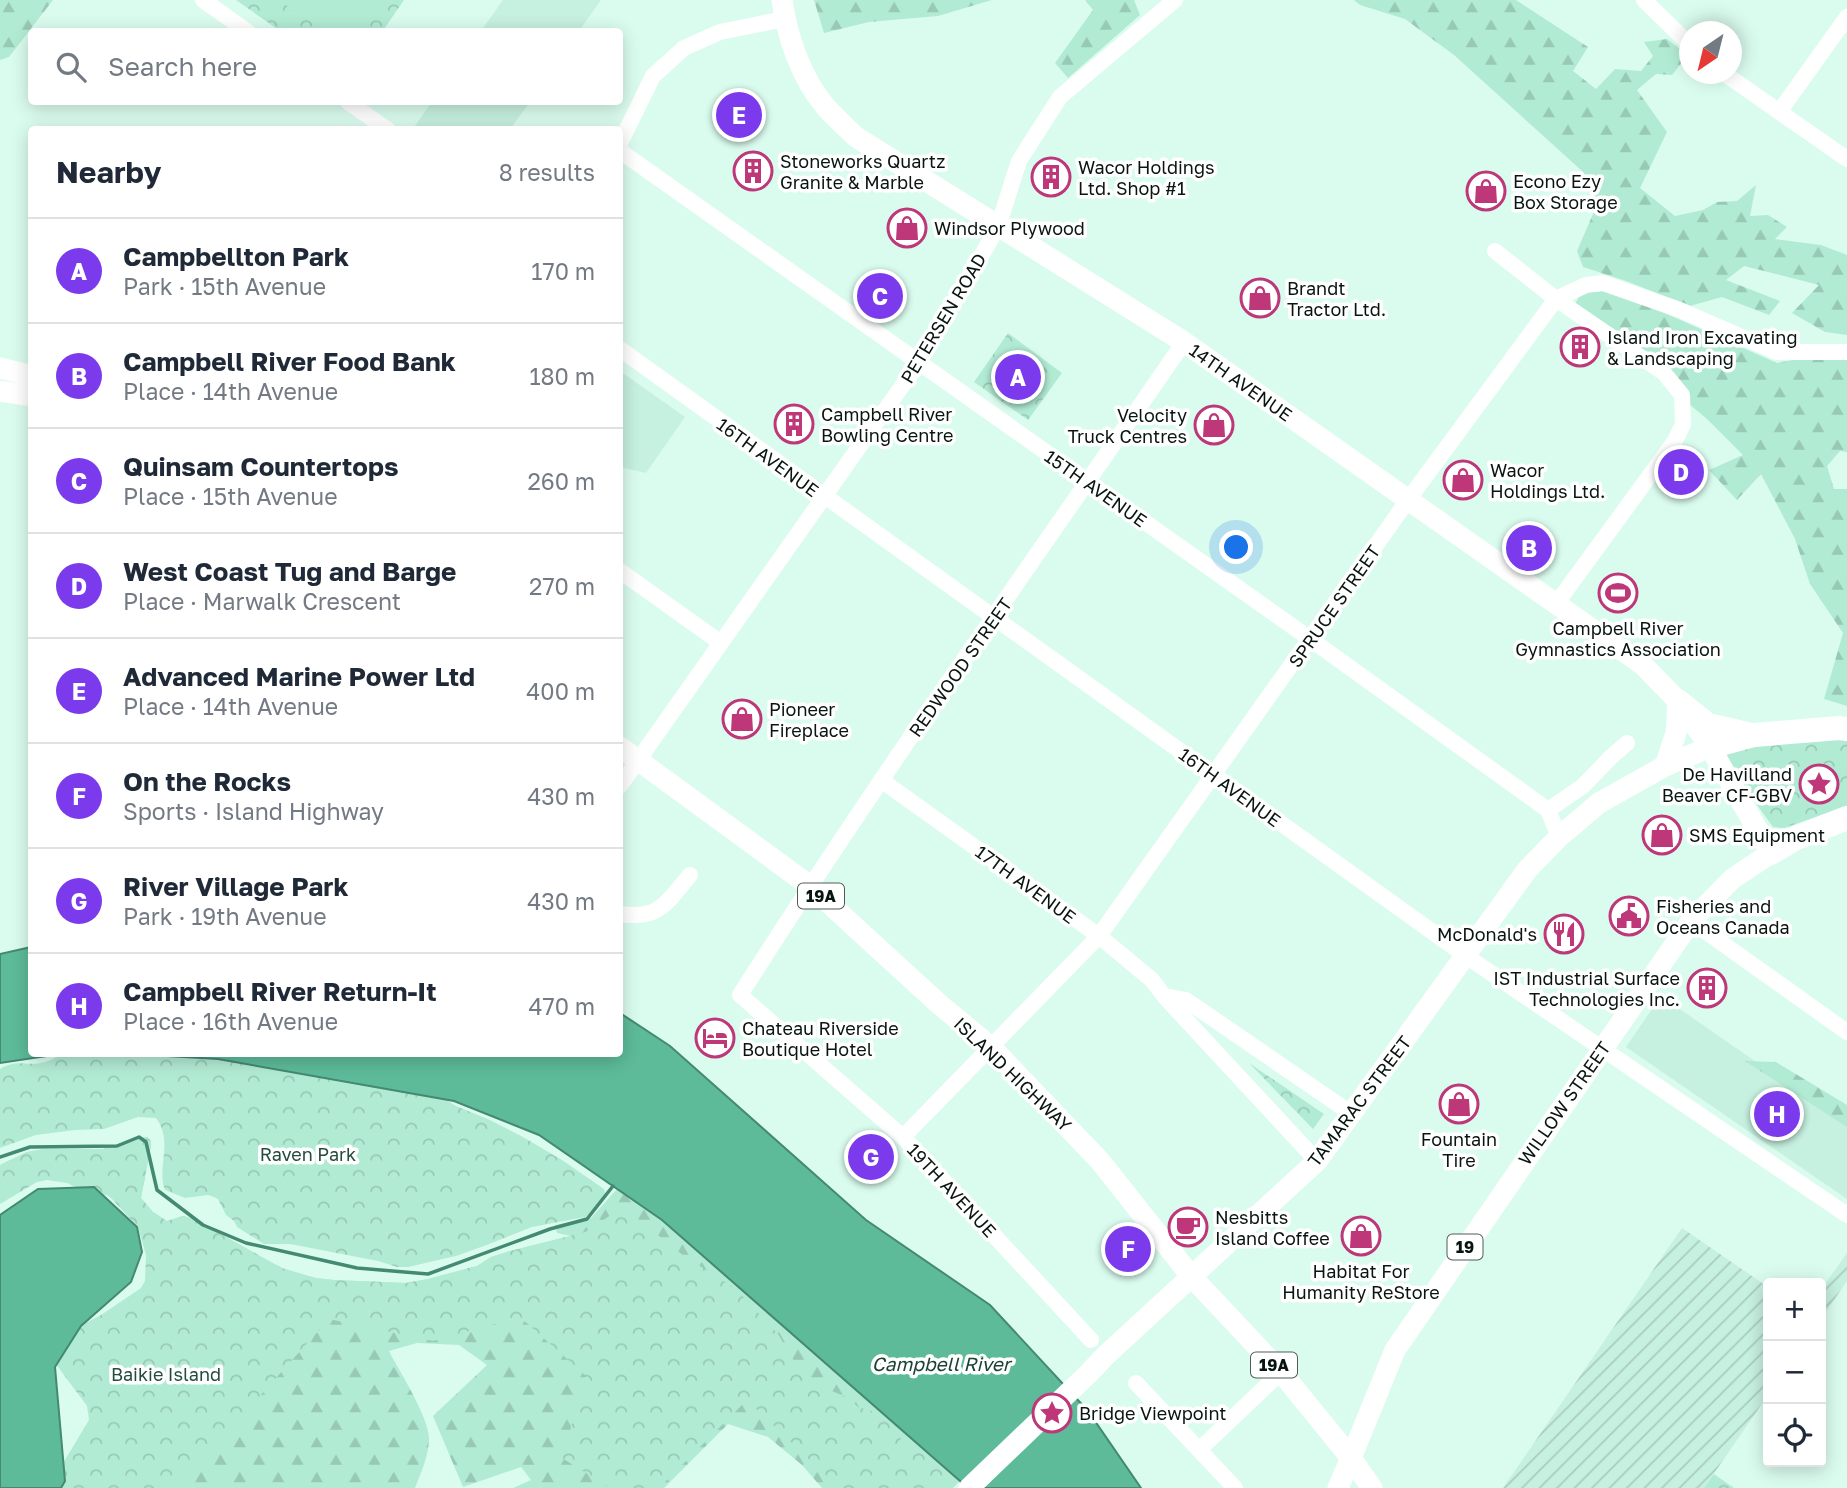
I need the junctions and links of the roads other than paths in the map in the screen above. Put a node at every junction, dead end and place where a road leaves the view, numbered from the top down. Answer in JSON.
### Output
{"nodes":[{"id":1,"x":203,"y":0,"type":"edge"},
{"id":2,"x":1175,"y":0,"type":"edge"},
{"id":3,"x":1644,"y":0,"type":"edge"},
{"id":4,"x":783,"y":9,"type":"edge"},
{"id":5,"x":1847,"y":17,"type":"edge"},
{"id":6,"x":242,"y":28,"type":"edge"},
{"id":7,"x":1679,"y":34,"type":"edge"},
{"id":8,"x":1739,"y":84,"type":"edge"},
{"id":9,"x":352,"y":105,"type":"edge"},
{"id":10,"x":1779,"y":112,"type":"junction"},
{"id":11,"x":382,"y":126,"type":"edge"},
{"id":12,"x":623,"y":137,"type":"edge"},
{"id":13,"x":623,"y":153,"type":"edge"},
{"id":14,"x":1847,"y":159,"type":"edge"},
{"id":15,"x":998,"y":227,"type":"junction"},
{"id":16,"x":1495,"y":251,"type":"dead end"},
{"id":17,"x":1556,"y":299,"type":"junction"},
{"id":18,"x":1184,"y":342,"type":"junction"},
{"id":19,"x":623,"y":351,"type":"edge"},
{"id":20,"x":1847,"y":352,"type":"edge"},
{"id":21,"x":919,"y":362,"type":"junction"},
{"id":22,"x":0,"y":370,"type":"edge"},
{"id":23,"x":28,"y":376,"type":"edge"},
{"id":24,"x":0,"y":391,"type":"edge"},
{"id":25,"x":28,"y":395,"type":"edge"},
{"id":26,"x":1088,"y":482,"type":"junction"},
{"id":27,"x":824,"y":497,"type":"junction"},
{"id":28,"x":1408,"y":500,"type":"junction"},
{"id":29,"x":623,"y":573,"type":"edge"},
{"id":30,"x":1556,"y":604,"type":"junction"},
{"id":31,"x":994,"y":618,"type":"junction"},
{"id":32,"x":1310,"y":639,"type":"junction"},
{"id":33,"x":721,"y":643,"type":"junction"},
{"id":34,"x":1678,"y":701,"type":"junction"},
{"id":35,"x":1847,"y":729,"type":"edge"},
{"id":36,"x":1754,"y":735,"type":"junction"},
{"id":37,"x":1627,"y":743,"type":"dead end"},
{"id":38,"x":1710,"y":747,"type":"junction"},
{"id":39,"x":623,"y":749,"type":"edge"},
{"id":40,"x":638,"y":760,"type":"junction"},
{"id":41,"x":1665,"y":766,"type":"junction"},
{"id":42,"x":1214,"y":775,"type":"junction"},
{"id":43,"x":881,"y":780,"type":"junction"},
{"id":44,"x":623,"y":782,"type":"edge"},
{"id":45,"x":1548,"y":810,"type":"junction"},
{"id":46,"x":1847,"y":818,"type":"edge"},
{"id":47,"x":1559,"y":837,"type":"junction"},
{"id":48,"x":1771,"y":853,"type":"junction"},
{"id":49,"x":690,"y":875,"type":"dead end"},
{"id":50,"x":810,"y":886,"type":"junction"},
{"id":51,"x":623,"y":914,"type":"edge"},
{"id":52,"x":1691,"y":921,"type":"junction"},
{"id":53,"x":1099,"y":936,"type":"junction"},
{"id":54,"x":1466,"y":956,"type":"junction"},
{"id":55,"x":740,"y":995,"type":"joint"},
{"id":56,"x":1164,"y":996,"type":"junction"},
{"id":57,"x":1847,"y":1032,"type":"edge"},
{"id":58,"x":990,"y":1047,"type":"junction"},
{"id":59,"x":1602,"y":1049,"type":"junction"},
{"id":60,"x":1352,"y":1114,"type":"junction"},
{"id":61,"x":903,"y":1138,"type":"junction"},
{"id":62,"x":1317,"y":1161,"type":"junction"},
{"id":63,"x":1847,"y":1215,"type":"edge"},
{"id":64,"x":1191,"y":1276,"type":"junction"},
{"id":65,"x":1091,"y":1339,"type":"dead end"},
{"id":66,"x":1281,"y":1372,"type":"junction"},
{"id":67,"x":1136,"y":1384,"type":"dead end"},
{"id":68,"x":1199,"y":1450,"type":"junction"},
{"id":69,"x":1352,"y":1458,"type":"junction"},
{"id":70,"x":969,"y":1488,"type":"edge"},
{"id":71,"x":1235,"y":1488,"type":"edge"},
{"id":72,"x":1338,"y":1488,"type":"edge"},
{"id":73,"x":1372,"y":1488,"type":"edge"}],
"edges":[{"from":1,"to":6,"type":"street"},
{"from":2,"to":15,"type":"street","name":"PETERSEN ROAD"},
{"from":3,"to":7,"type":"street"},
{"from":4,"to":12,"type":"street"},
{"from":4,"to":15,"type":"main road","name":"14TH AVENUE"},
{"from":5,"to":10,"type":"street"},
{"from":8,"to":10,"type":"street"},
{"from":9,"to":11,"type":"street"},
{"from":10,"to":14,"type":"street"},
{"from":13,"to":21,"type":"street","name":"15TH AVENUE"},
{"from":15,"to":18,"type":"main road","name":"14TH AVENUE"},
{"from":15,"to":21,"type":"street","name":"PETERSEN ROAD"},
{"from":16,"to":17,"type":"street"},
{"from":17,"to":20,"type":"street","name":"SPRUCE STREET"},
{"from":17,"to":28,"type":"street","name":"SPRUCE STREET"},
{"from":17,"to":30,"type":"street"},
{"from":18,"to":26,"type":"street","name":"REDWOOD STREET"},
{"from":18,"to":28,"type":"main road","name":"14TH AVENUE"},
{"from":19,"to":27,"type":"street","name":"16TH AVENUE"},
{"from":21,"to":26,"type":"street","name":"15TH AVENUE"},
{"from":21,"to":27,"type":"street","name":"PETERSEN ROAD"},
{"from":22,"to":23,"type":"main road"},
{"from":24,"to":25,"type":"main road"},
{"from":26,"to":31,"type":"street","name":"REDWOOD STREET"},
{"from":26,"to":32,"type":"street","name":"15TH AVENUE"},
{"from":27,"to":31,"type":"street","name":"16TH AVENUE"},
{"from":27,"to":33,"type":"street","name":"PETERSEN ROAD"},
{"from":28,"to":30,"type":"main road","name":"14TH AVENUE"},
{"from":28,"to":32,"type":"street","name":"SPRUCE STREET"},
{"from":29,"to":33,"type":"street"},
{"from":30,"to":34,"type":"main road","name":"14TH AVENUE"},
{"from":31,"to":42,"type":"street","name":"16TH AVENUE"},
{"from":31,"to":43,"type":"street","name":"REDWOOD STREET"},
{"from":32,"to":42,"type":"street","name":"SPRUCE STREET"},
{"from":32,"to":45,"type":"street","name":"15TH AVENUE"},
{"from":33,"to":40,"type":"street","name":"PETERSEN ROAD"},
{"from":34,"to":36,"type":"highway"},
{"from":34,"to":38,"type":"main road","name":"14TH AVENUE"},
{"from":34,"to":41,"type":"main road"},
{"from":35,"to":36,"type":"highway"},
{"from":36,"to":38,"type":"highway"},
{"from":37,"to":45,"type":"street"},
{"from":38,"to":41,"type":"main road","name":"TAMARAC STREET"},
{"from":38,"to":48,"type":"main road"},
{"from":39,"to":40,"type":"main road","name":"ISLAND HIGHWAY","number":"19A"},
{"from":40,"to":44,"type":"street","name":"PETERSEN ROAD"},
{"from":40,"to":50,"type":"main road","name":"ISLAND HIGHWAY","number":"19A"},
{"from":41,"to":47,"type":"main road","name":"TAMARAC STREET"},
{"from":42,"to":53,"type":"street","name":"SPRUCE STREET"},
{"from":42,"to":54,"type":"street","name":"16TH AVENUE"},
{"from":43,"to":50,"type":"street","name":"REDWOOD STREET"},
{"from":43,"to":53,"type":"street","name":"17TH AVENUE"},
{"from":45,"to":47,"type":"street"},
{"from":46,"to":48,"type":"highway","number":"19"},
{"from":47,"to":54,"type":"main road","name":"TAMARAC STREET"},
{"from":48,"to":52,"type":"main road","name":"WILLOW STREET","number":"19"},
{"from":49,"to":51,"type":"street"},
{"from":50,"to":55,"type":"street","name":"REDWOOD STREET"},
{"from":50,"to":58,"type":"main road","name":"ISLAND HIGHWAY","number":"19A"},
{"from":52,"to":57,"type":"street"},
{"from":52,"to":59,"type":"main road","name":"WILLOW STREET","number":"19"},
{"from":53,"to":56,"type":"street","name":"17TH AVENUE"},
{"from":53,"to":58,"type":"street","name":"SPRUCE STREET"},
{"from":54,"to":59,"type":"street","name":"16TH AVENUE"},
{"from":54,"to":60,"type":"main road","name":"TAMARAC STREET"},
{"from":55,"to":61,"type":"street","name":"19TH AVENUE"},
{"from":56,"to":60,"type":"street","name":"17TH AVENUE"},
{"from":56,"to":62,"type":"street","name":"17TH AVENUE"},
{"from":58,"to":61,"type":"street","name":"SPRUCE STREET"},
{"from":58,"to":64,"type":"main road","name":"ISLAND HIGHWAY","number":"19A"},
{"from":59,"to":63,"type":"street","name":"16TH AVENUE"},
{"from":59,"to":69,"type":"main road","name":"WILLOW STREET","number":"19"},
{"from":60,"to":62,"type":"main road","name":"TAMARAC STREET"},
{"from":61,"to":65,"type":"street","name":"19TH AVENUE"},
{"from":62,"to":64,"type":"main road","name":"TAMARAC STREET"},
{"from":64,"to":66,"type":"main road","name":"ISLAND HIGHWAY","number":"19A"},
{"from":64,"to":70,"type":"main road","name":"TAMARAC STREET"},
{"from":66,"to":68,"type":"street"},
{"from":66,"to":69,"type":"main road","name":"ISLAND HIGHWAY","number":"19A"},
{"from":67,"to":68,"type":"street"},
{"from":68,"to":71,"type":"street"},
{"from":69,"to":72,"type":"main road","name":"WILLOW STREET","number":"19"},
{"from":69,"to":73,"type":"main road","name":"ISLAND HIGHWAY"}]}
